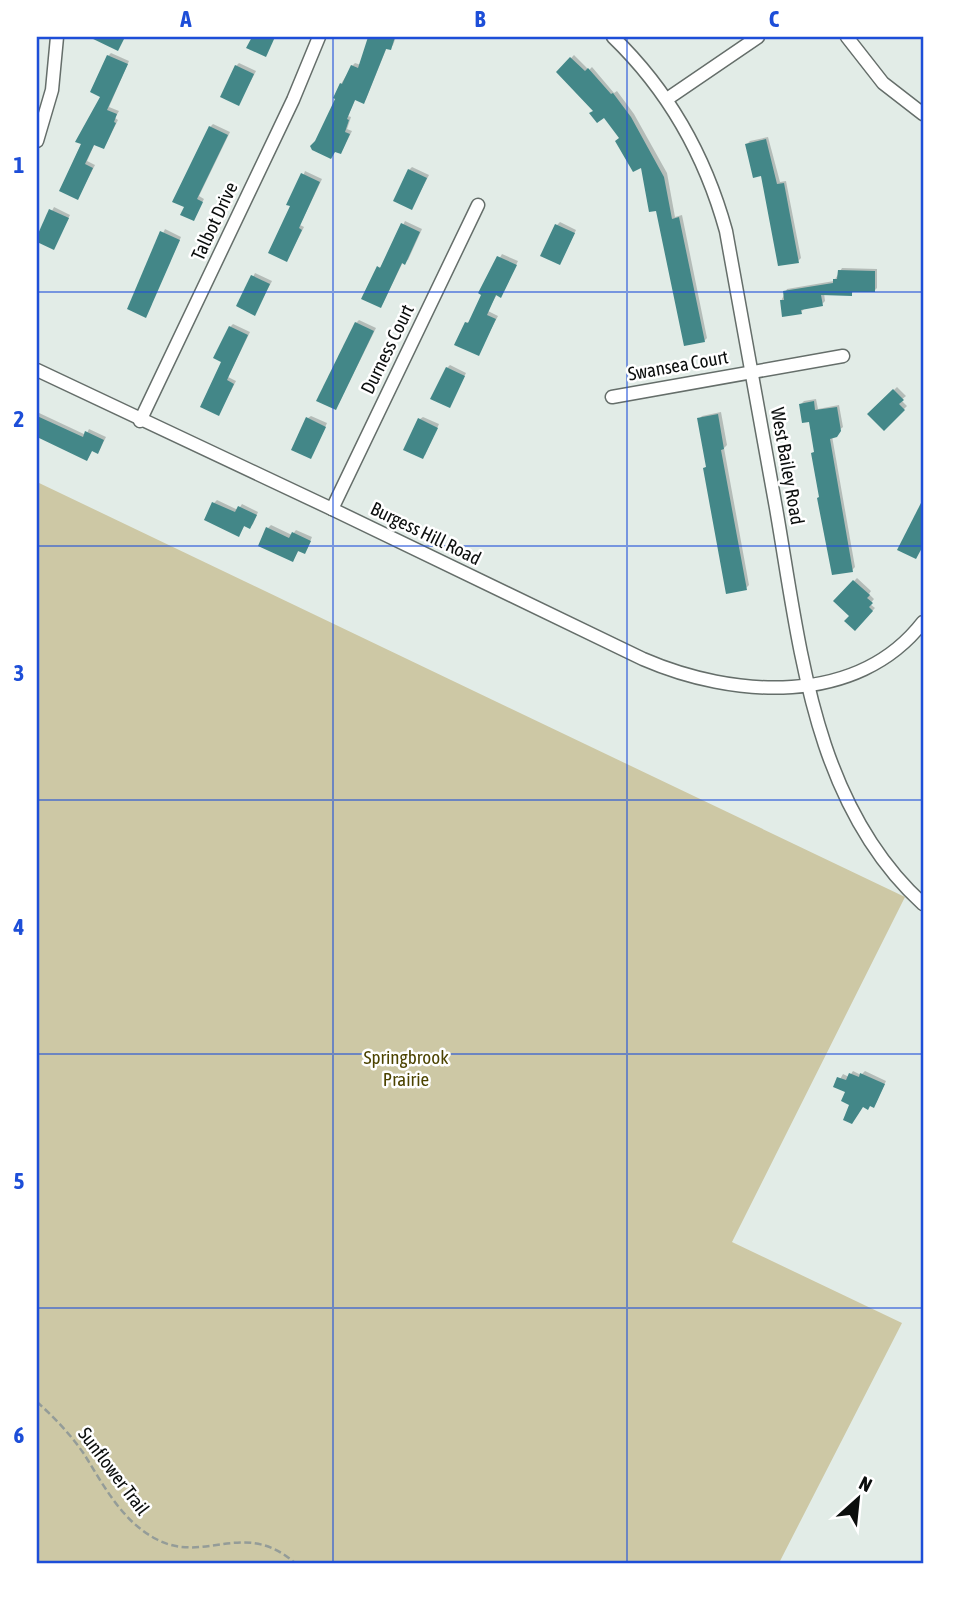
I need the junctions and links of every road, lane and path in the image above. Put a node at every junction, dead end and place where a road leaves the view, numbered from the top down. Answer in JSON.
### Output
{"nodes":[{"id":1,"x":57,"y":37,"type":"edge"},
{"id":2,"x":319,"y":37,"type":"edge"},
{"id":3,"x":612,"y":37,"type":"edge"},
{"id":4,"x":758,"y":37,"type":"edge"},
{"id":5,"x":848,"y":37,"type":"edge"},
{"id":6,"x":667,"y":99,"type":"junction"},
{"id":7,"x":923,"y":114,"type":"edge"},
{"id":8,"x":37,"y":138,"type":"edge"},
{"id":9,"x":478,"y":205,"type":"dead end"},
{"id":10,"x":843,"y":355,"type":"dead end"},
{"id":11,"x":37,"y":370,"type":"edge"},
{"id":12,"x":752,"y":372,"type":"junction"},
{"id":13,"x":612,"y":397,"type":"dead end"},
{"id":14,"x":140,"y":421,"type":"junction"},
{"id":15,"x":332,"y":509,"type":"junction"},
{"id":16,"x":923,"y":622,"type":"edge"},
{"id":17,"x":809,"y":685,"type":"junction"},
{"id":18,"x":923,"y":904,"type":"edge"},
{"id":19,"x":37,"y":1402,"type":"edge"},
{"id":20,"x":295,"y":1563,"type":"edge"}],
"edges":[{"from":1,"to":8,"type":"street"},
{"from":2,"to":14,"type":"street","name":"Talbot Drive"},
{"from":3,"to":6,"type":"street","name":"West Bailey Road"},
{"from":4,"to":6,"type":"street"},
{"from":5,"to":7,"type":"street"},
{"from":6,"to":12,"type":"street","name":"West Bailey Road"},
{"from":9,"to":15,"type":"street","name":"Durness Court"},
{"from":10,"to":12,"type":"street","name":"Swansea Court"},
{"from":11,"to":14,"type":"street","name":"Burgess Hill Road"},
{"from":12,"to":13,"type":"street","name":"Swansea Court"},
{"from":12,"to":17,"type":"street","name":"West Bailey Road"},
{"from":14,"to":15,"type":"street","name":"Burgess Hill Road"},
{"from":15,"to":17,"type":"street","name":"Burgess Hill Road"},
{"from":16,"to":17,"type":"street","name":"Burgess Hill Road"},
{"from":17,"to":18,"type":"street","name":"West Bailey Road"},
{"from":19,"to":20,"type":"path","name":"Sunflower Trail"}]}
